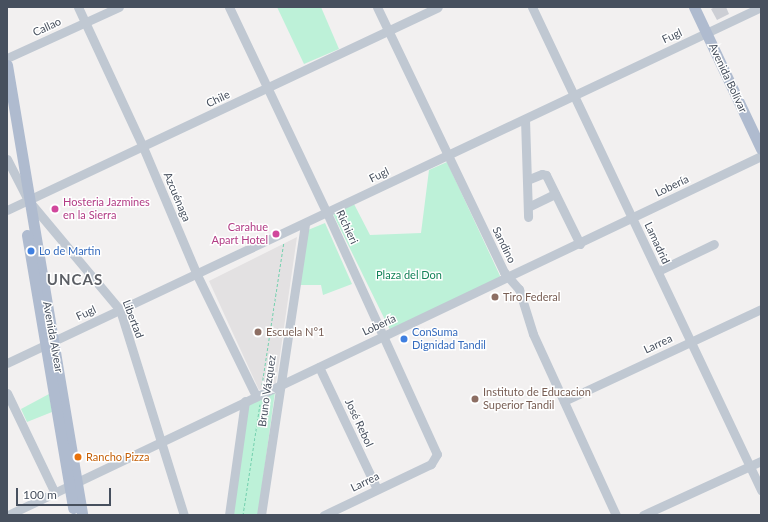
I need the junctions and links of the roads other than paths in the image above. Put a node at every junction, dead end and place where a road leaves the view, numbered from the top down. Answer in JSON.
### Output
{"nodes":[{"id":1,"x":78,"y":7,"type":"edge"},
{"id":2,"x":119,"y":7,"type":"edge"},
{"id":3,"x":229,"y":7,"type":"edge"},
{"id":4,"x":377,"y":7,"type":"edge"},
{"id":5,"x":436,"y":7,"type":"edge"},
{"id":6,"x":532,"y":7,"type":"edge"},
{"id":7,"x":694,"y":7,"type":"edge"},
{"id":8,"x":759,"y":7,"type":"edge"},
{"id":9,"x":85,"y":22,"type":"junction"},
{"id":10,"x":388,"y":31,"type":"junction"},
{"id":11,"x":706,"y":33,"type":"junction"},
{"id":12,"x":7,"y":58,"type":"edge"},
{"id":13,"x":7,"y":65,"type":"edge"},
{"id":14,"x":269,"y":89,"type":"junction"},
{"id":15,"x":574,"y":96,"type":"junction"},
{"id":16,"x":7,"y":110,"type":"edge"},
{"id":17,"x":525,"y":119,"type":"junction"},
{"id":18,"x":143,"y":147,"type":"junction"},
{"id":19,"x":761,"y":149,"type":"edge"},
{"id":20,"x":447,"y":156,"type":"junction"},
{"id":21,"x":761,"y":156,"type":"edge"},
{"id":22,"x":7,"y":160,"type":"edge"},
{"id":23,"x":19,"y":180,"type":"junction"},
{"id":24,"x":527,"y":180,"type":"junction"},
{"id":25,"x":555,"y":194,"type":"junction"},
{"id":26,"x":25,"y":202,"type":"junction"},
{"id":27,"x":528,"y":207,"type":"junction"},
{"id":28,"x":7,"y":210,"type":"edge"},
{"id":29,"x":327,"y":213,"type":"junction"},
{"id":30,"x":528,"y":217,"type":"dead end"},
{"id":31,"x":633,"y":219,"type":"junction"},
{"id":32,"x":305,"y":224,"type":"junction"},
{"id":33,"x":580,"y":244,"type":"junction"},
{"id":34,"x":714,"y":244,"type":"dead end"},
{"id":35,"x":658,"y":271,"type":"junction"},
{"id":36,"x":197,"y":275,"type":"junction"},
{"id":37,"x":508,"y":278,"type":"junction"},
{"id":38,"x":761,"y":309,"type":"edge"},
{"id":39,"x":120,"y":310,"type":"junction"},
{"id":40,"x":384,"y":336,"type":"junction"},
{"id":41,"x":691,"y":342,"type":"junction"},
{"id":42,"x":50,"y":344,"type":"junction"},
{"id":43,"x":7,"y":363,"type":"edge"},
{"id":44,"x":319,"y":366,"type":"junction"},
{"id":45,"x":281,"y":383,"type":"junction"},
{"id":46,"x":7,"y":393,"type":"edge"},
{"id":47,"x":258,"y":394,"type":"junction"},
{"id":48,"x":564,"y":401,"type":"junction"},
{"id":49,"x":245,"y":402,"type":"junction"},
{"id":50,"x":162,"y":441,"type":"junction"},
{"id":51,"x":436,"y":459,"type":"joint"},
{"id":52,"x":761,"y":461,"type":"edge"},
{"id":53,"x":750,"y":466,"type":"junction"},
{"id":54,"x":73,"y":484,"type":"junction"},
{"id":55,"x":377,"y":489,"type":"junction"},
{"id":56,"x":761,"y":490,"type":"edge"},
{"id":57,"x":55,"y":492,"type":"junction"},
{"id":58,"x":8,"y":515,"type":"edge"},
{"id":59,"x":74,"y":515,"type":"edge"},
{"id":60,"x":82,"y":515,"type":"edge"},
{"id":61,"x":184,"y":515,"type":"edge"},
{"id":62,"x":229,"y":515,"type":"edge"},
{"id":63,"x":261,"y":515,"type":"edge"},
{"id":64,"x":324,"y":515,"type":"edge"},
{"id":65,"x":616,"y":515,"type":"edge"},
{"id":66,"x":643,"y":515,"type":"edge"}],
"edges":[{"from":1,"to":9,"type":"street","name":"Azcuénaga"},
{"from":2,"to":9,"type":"street","name":"Callao"},
{"from":3,"to":14,"type":"street","name":"Richieri"},
{"from":4,"to":10,"type":"street","name":"Sandino"},
{"from":5,"to":10,"type":"street","name":"Chile"},
{"from":6,"to":15,"type":"street","name":"Lamadrid"},
{"from":7,"to":11,"type":"main road","name":"Avenida Bolívar"},
{"from":8,"to":11,"type":"street","name":"Fugl"},
{"from":9,"to":12,"type":"street","name":"Callao"},
{"from":9,"to":18,"type":"street","name":"Azcuénaga"},
{"from":10,"to":14,"type":"street","name":"Chile"},
{"from":10,"to":20,"type":"street","name":"Sandino"},
{"from":11,"to":15,"type":"street","name":"Fugl"},
{"from":11,"to":19,"type":"main road","name":"Avenida Bolívar"},
{"from":13,"to":26,"type":"main road","name":"Avenida Alvear"},
{"from":14,"to":18,"type":"street","name":"Chile"},
{"from":14,"to":29,"type":"street","name":"Richieri"},
{"from":15,"to":17,"type":"street","name":"Fugl"},
{"from":15,"to":31,"type":"street","name":"Lamadrid"},
{"from":16,"to":23,"type":"main road","name":"Avenida Alvear"},
{"from":17,"to":20,"type":"street","name":"Fugl"},
{"from":17,"to":24,"type":"street"},
{"from":18,"to":26,"type":"street","name":"Chile"},
{"from":18,"to":36,"type":"street","name":"Azcuénaga"},
{"from":20,"to":29,"type":"street","name":"Fugl"},
{"from":20,"to":37,"type":"street","name":"Sandino"},
{"from":21,"to":31,"type":"street","name":"Lobería"},
{"from":22,"to":23,"type":"street"},
{"from":23,"to":26,"type":"main road","name":"Avenida Alvear"},
{"from":24,"to":25,"type":"street"},
{"from":24,"to":27,"type":"street"},
{"from":25,"to":27,"type":"street"},
{"from":25,"to":33,"type":"street"},
{"from":26,"to":28,"type":"street","name":"Chile"},
{"from":26,"to":39,"type":"street","name":"Libertad"},
{"from":26,"to":42,"type":"main road","name":"Avenida Alvear"},
{"from":27,"to":30,"type":"street"},
{"from":29,"to":32,"type":"street","name":"Fugl"},
{"from":29,"to":40,"type":"street","name":"Richieri"},
{"from":31,"to":33,"type":"street","name":"Lobería"},
{"from":31,"to":35,"type":"street","name":"Lamadrid"},
{"from":32,"to":36,"type":"street","name":"Fugl"},
{"from":32,"to":45,"type":"street","name":"Bruno Vázquez"},
{"from":33,"to":37,"type":"street","name":"Lobería"},
{"from":34,"to":35,"type":"street"},
{"from":35,"to":41,"type":"street","name":"Lamadrid"},
{"from":36,"to":39,"type":"street","name":"Fugl"},
{"from":36,"to":47,"type":"street","name":"Azcuénaga"},
{"from":37,"to":40,"type":"street","name":"Lobería"},
{"from":37,"to":48,"type":"street","name":"Sandino"},
{"from":38,"to":41,"type":"street","name":"Larrea"},
{"from":39,"to":42,"type":"street","name":"Fugl"},
{"from":39,"to":50,"type":"street","name":"Libertad"},
{"from":40,"to":44,"type":"street","name":"Lobería"},
{"from":40,"to":51,"type":"street","name":"Richieri"},
{"from":41,"to":48,"type":"street","name":"Larrea"},
{"from":41,"to":53,"type":"street","name":"Lamadrid"},
{"from":42,"to":43,"type":"street","name":"Fugl"},
{"from":42,"to":54,"type":"main road","name":"Avenida Alvear"},
{"from":44,"to":45,"type":"street","name":"Lobería"},
{"from":44,"to":55,"type":"street","name":"José Rebol"},
{"from":45,"to":47,"type":"street","name":"Lobería"},
{"from":45,"to":63,"type":"street","name":"Bruno Vázquez"},
{"from":46,"to":57,"type":"street"},
{"from":47,"to":49,"type":"street","name":"Lobería"},
{"from":48,"to":65,"type":"street","name":"Sandino"},
{"from":49,"to":50,"type":"street","name":"Lobería"},
{"from":49,"to":62,"type":"street","name":"Bruno Vázquez"},
{"from":50,"to":54,"type":"street","name":"Lobería"},
{"from":50,"to":61,"type":"street","name":"Libertad"},
{"from":51,"to":55,"type":"street","name":"Larrea"},
{"from":52,"to":53,"type":"street"},
{"from":53,"to":56,"type":"street","name":"Lamadrid"},
{"from":53,"to":66,"type":"street"},
{"from":54,"to":57,"type":"street","name":"Lobería"},
{"from":54,"to":59,"type":"main road","name":"Avenida Alvear"},
{"from":54,"to":60,"type":"main road","name":"Avenida Alvear"},
{"from":55,"to":64,"type":"street","name":"Larrea"},
{"from":57,"to":58,"type":"street","name":"Lobería"}]}
